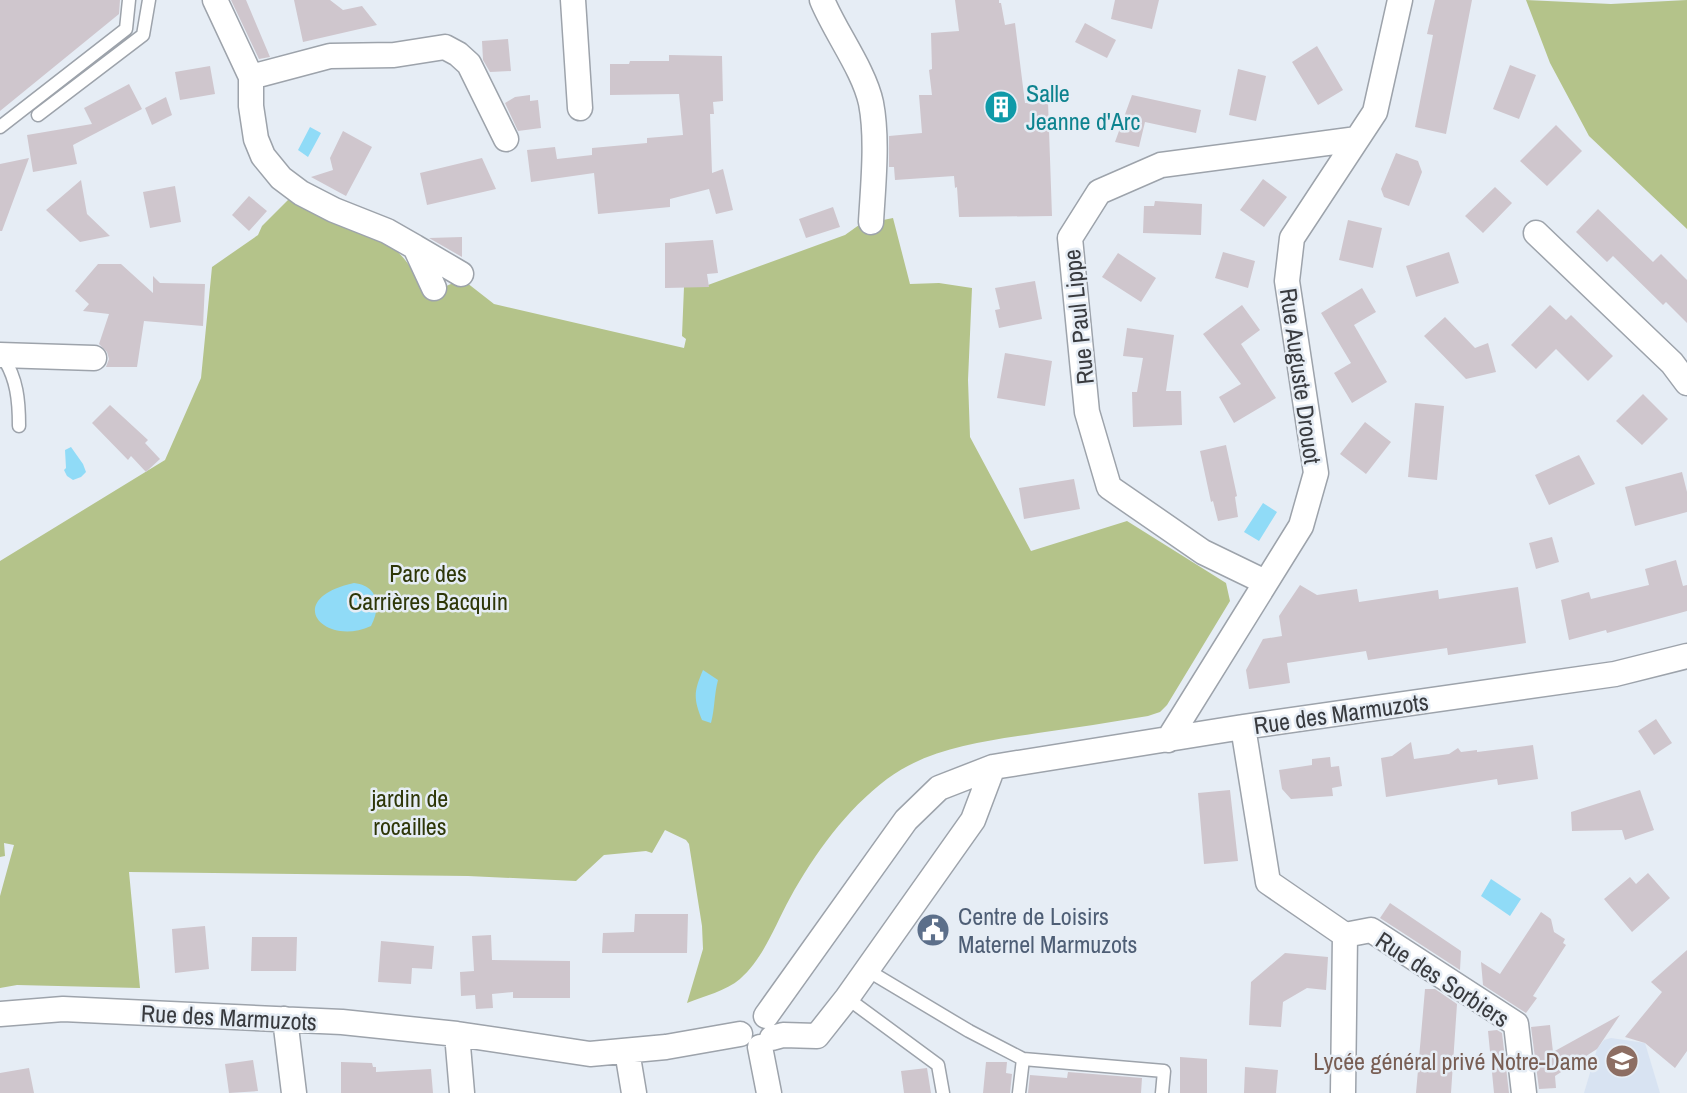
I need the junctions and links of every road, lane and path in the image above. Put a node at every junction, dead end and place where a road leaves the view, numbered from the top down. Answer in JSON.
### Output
{"nodes":[{"id":1,"x":129,"y":0,"type":"edge"},
{"id":2,"x":149,"y":0,"type":"edge"},
{"id":3,"x":215,"y":0,"type":"edge"},
{"id":4,"x":573,"y":0,"type":"edge"},
{"id":5,"x":822,"y":0,"type":"edge"},
{"id":6,"x":1400,"y":0,"type":"edge"},
{"id":7,"x":251,"y":77,"type":"junction"},
{"id":8,"x":580,"y":108,"type":"dead end"},
{"id":9,"x":38,"y":115,"type":"dead end"},
{"id":10,"x":0,"y":127,"type":"edge"},
{"id":11,"x":506,"y":139,"type":"dead end"},
{"id":12,"x":1357,"y":139,"type":"junction"},
{"id":13,"x":871,"y":222,"type":"dead end"},
{"id":14,"x":1536,"y":233,"type":"dead end"},
{"id":15,"x":415,"y":247,"type":"junction"},
{"id":16,"x":461,"y":274,"type":"dead end"},
{"id":17,"x":434,"y":288,"type":"dead end"},
{"id":18,"x":2,"y":356,"type":"edge"},
{"id":19,"x":94,"y":358,"type":"dead end"},
{"id":20,"x":1687,"y":383,"type":"edge"},
{"id":21,"x":19,"y":426,"type":"dead end"},
{"id":22,"x":1265,"y":582,"type":"junction"},
{"id":23,"x":1687,"y":656,"type":"edge"},
{"id":24,"x":1243,"y":727,"type":"junction"},
{"id":25,"x":1168,"y":740,"type":"junction"},
{"id":26,"x":993,"y":767,"type":"junction"},
{"id":27,"x":1345,"y":935,"type":"junction"},
{"id":28,"x":867,"y":970,"type":"junction"},
{"id":29,"x":847,"y":998,"type":"junction"},
{"id":30,"x":0,"y":1014,"type":"edge"},
{"id":31,"x":285,"y":1019,"type":"junction"},
{"id":32,"x":457,"y":1034,"type":"junction"},
{"id":33,"x":759,"y":1034,"type":"junction"},
{"id":34,"x":627,"y":1051,"type":"junction"},
{"id":35,"x":1023,"y":1059,"type":"junction"},
{"id":36,"x":294,"y":1093,"type":"edge"},
{"id":37,"x":462,"y":1093,"type":"edge"},
{"id":38,"x":634,"y":1093,"type":"edge"},
{"id":39,"x":769,"y":1093,"type":"edge"},
{"id":40,"x":943,"y":1093,"type":"edge"},
{"id":41,"x":1020,"y":1093,"type":"edge"},
{"id":42,"x":1162,"y":1093,"type":"edge"},
{"id":43,"x":1343,"y":1093,"type":"edge"},
{"id":44,"x":1524,"y":1093,"type":"edge"}],
"edges":[{"from":1,"to":10,"type":"lane"},
{"from":2,"to":9,"type":"lane"},
{"from":3,"to":7,"type":"street"},
{"from":4,"to":8,"type":"street"},
{"from":5,"to":13,"type":"street"},
{"from":6,"to":12,"type":"street","name":"Rue Auguste Drouot"},
{"from":7,"to":11,"type":"street"},
{"from":7,"to":15,"type":"street"},
{"from":12,"to":22,"type":"street","name":"Rue Auguste Drouot"},
{"from":12,"to":22,"type":"street","name":"Rue Paul Lippe"},
{"from":14,"to":20,"type":"street"},
{"from":15,"to":16,"type":"street"},
{"from":15,"to":17,"type":"street"},
{"from":18,"to":19,"type":"street"},
{"from":18,"to":21,"type":"lane"},
{"from":22,"to":25,"type":"street","name":"Rue Auguste Drouot"},
{"from":23,"to":24,"type":"street","name":"Rue des Marmuzots"},
{"from":24,"to":25,"type":"street","name":"Rue des Marmuzots"},
{"from":24,"to":27,"type":"street","name":"Rue des Sorbiers"},
{"from":25,"to":26,"type":"street","name":"Rue des Marmuzots"},
{"from":26,"to":28,"type":"street","name":"Rue des Marmuzots"},
{"from":26,"to":33,"type":"street","name":"Rue des Marmuzots"},
{"from":27,"to":43,"type":"street","name":"Rue des Sorbiers"},
{"from":27,"to":44,"type":"street","name":"Rue des Sorbiers"},
{"from":28,"to":29,"type":"street","name":"Rue des Marmuzots"},
{"from":28,"to":35,"type":"lane"},
{"from":29,"to":33,"type":"street","name":"Rue des Marmuzots"},
{"from":29,"to":40,"type":"lane"},
{"from":30,"to":31,"type":"street","name":"Rue des Marmuzots"},
{"from":31,"to":32,"type":"street","name":"Rue des Marmuzots"},
{"from":31,"to":36,"type":"street"},
{"from":32,"to":34,"type":"street","name":"Rue des Marmuzots"},
{"from":32,"to":37,"type":"street"},
{"from":33,"to":34,"type":"street","name":"Rue des Marmuzots"},
{"from":33,"to":39,"type":"street"},
{"from":34,"to":38,"type":"street"},
{"from":35,"to":41,"type":"lane"},
{"from":35,"to":42,"type":"lane"}]}
